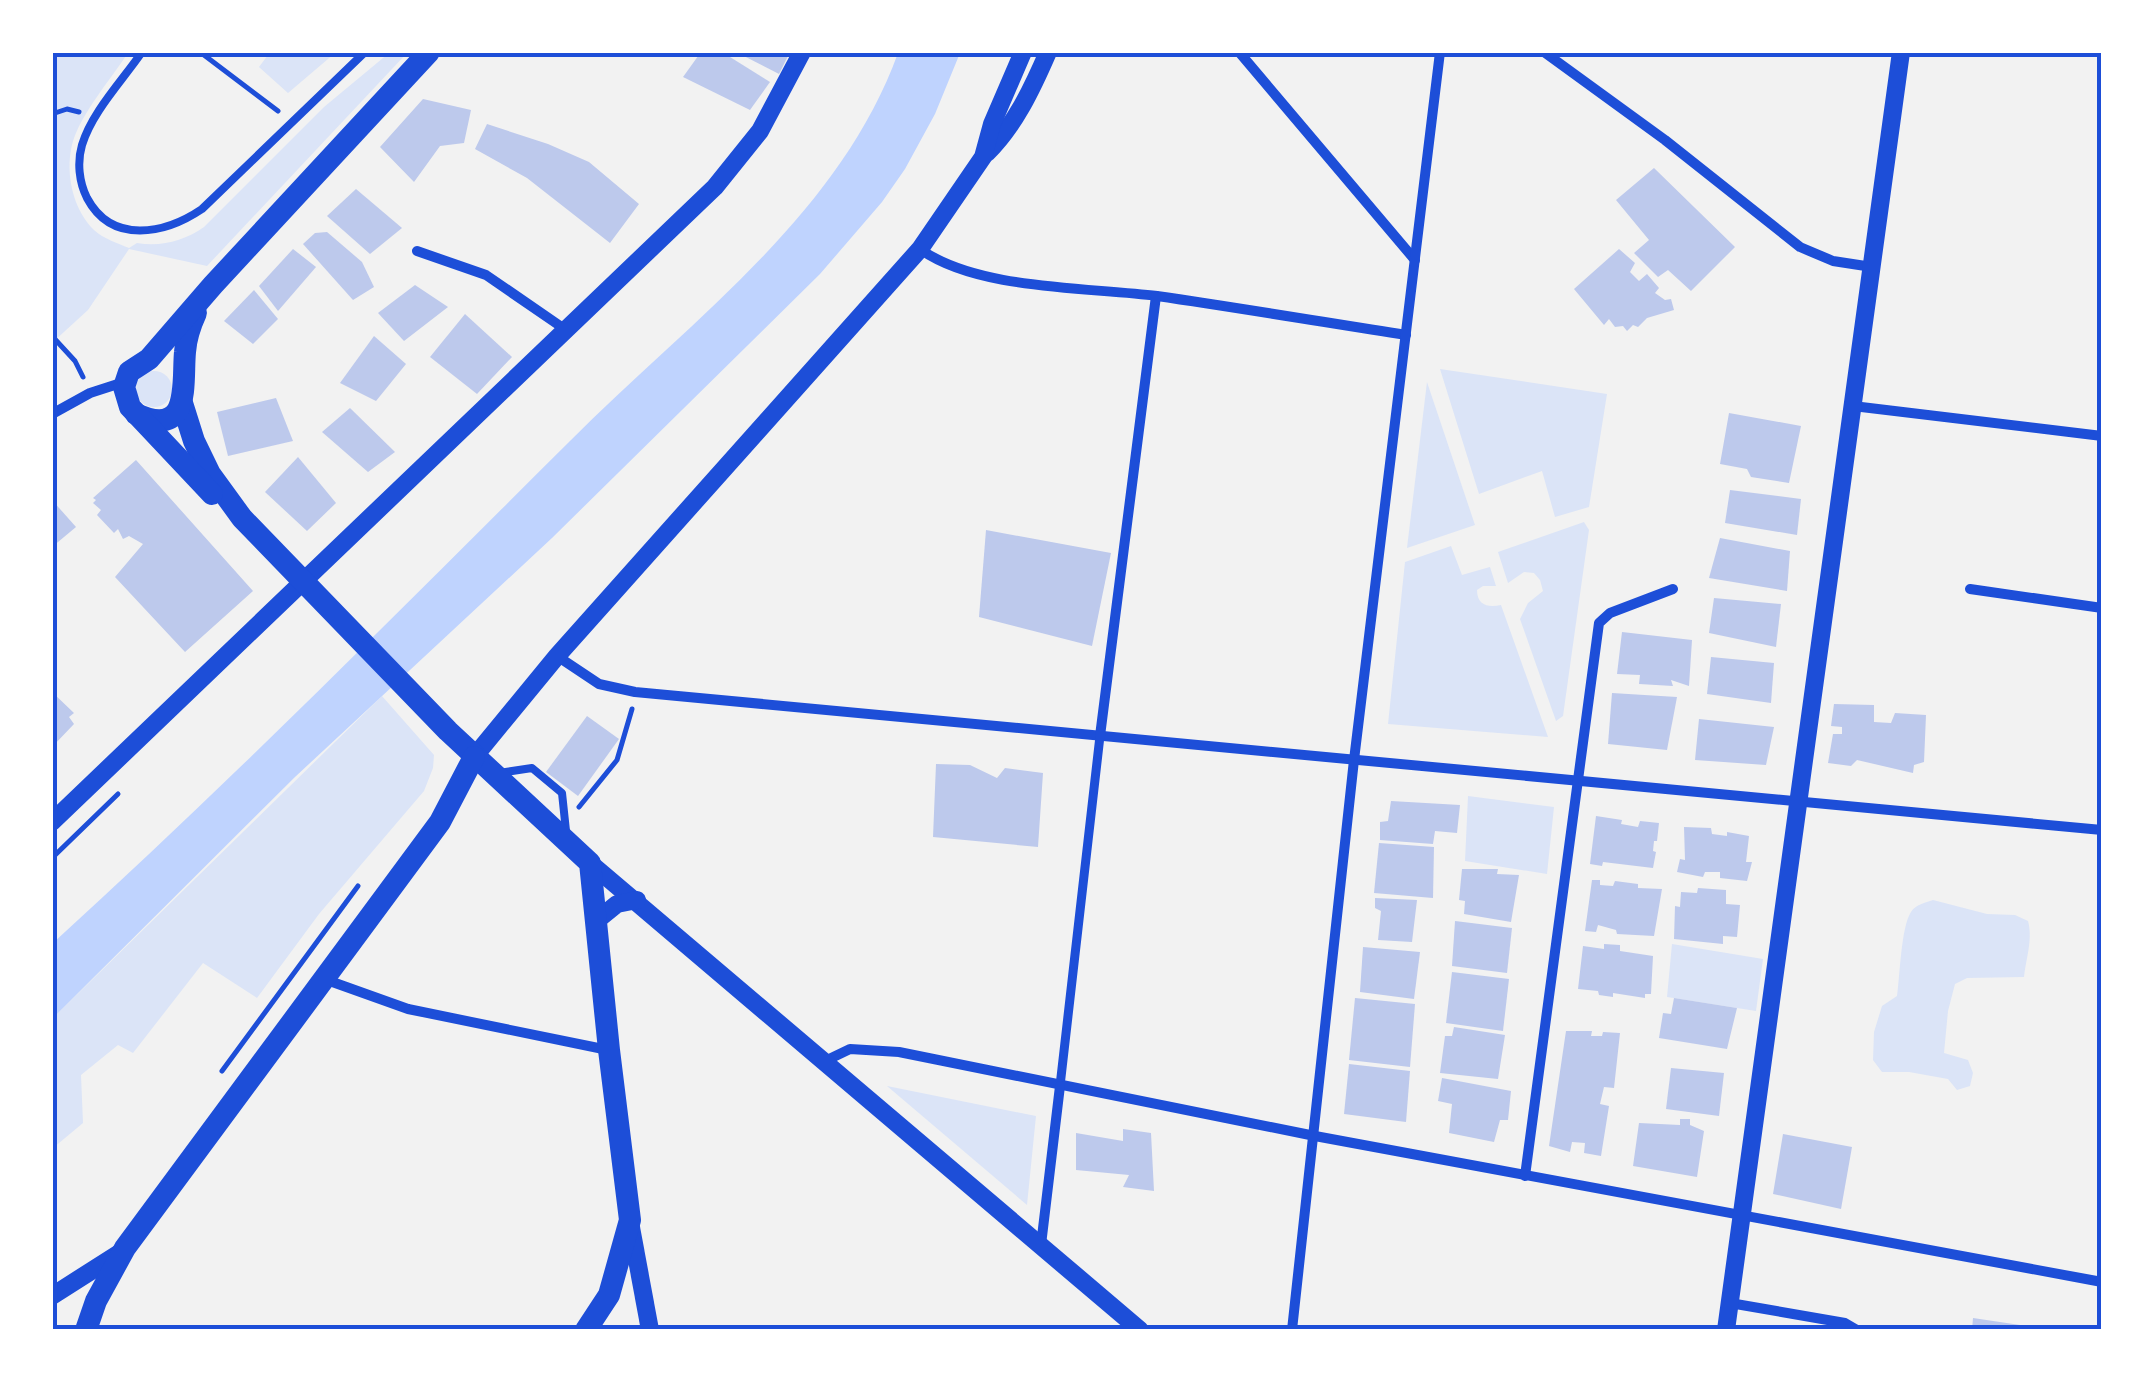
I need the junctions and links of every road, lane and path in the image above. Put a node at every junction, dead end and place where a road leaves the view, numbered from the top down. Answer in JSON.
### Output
{"nodes":[{"id":1,"x":142,"y":52,"type":"edge"},
{"id":2,"x":200,"y":52,"type":"edge"},
{"id":3,"x":364,"y":52,"type":"edge"},
{"id":4,"x":428,"y":52,"type":"edge"},
{"id":5,"x":802,"y":52,"type":"edge"},
{"id":6,"x":1023,"y":52,"type":"edge"},
{"id":7,"x":1048,"y":52,"type":"edge"},
{"id":8,"x":1239,"y":52,"type":"edge"},
{"id":9,"x":1440,"y":52,"type":"edge"},
{"id":10,"x":1544,"y":52,"type":"edge"},
{"id":11,"x":1901,"y":52,"type":"edge"},
{"id":12,"x":292,"y":122,"type":"junction"},
{"id":13,"x":983,"y":156,"type":"junction"},
{"id":14,"x":920,"y":249,"type":"junction"},
{"id":15,"x":417,"y":251,"type":"dead end"},
{"id":16,"x":1414,"y":260,"type":"junction"},
{"id":17,"x":1872,"y":268,"type":"junction"},
{"id":18,"x":213,"y":285,"type":"junction"},
{"id":19,"x":1156,"y":296,"type":"junction"},
{"id":20,"x":566,"y":330,"type":"junction"},
{"id":21,"x":1406,"y":335,"type":"junction"},
{"id":22,"x":52,"y":336,"type":"edge"},
{"id":23,"x":149,"y":359,"type":"junction"},
{"id":24,"x":125,"y":382,"type":"junction"},
{"id":25,"x":184,"y":392,"type":"junction"},
{"id":26,"x":90,"y":393,"type":"junction"},
{"id":27,"x":1853,"y":406,"type":"junction"},
{"id":28,"x":52,"y":414,"type":"edge"},
{"id":29,"x":136,"y":414,"type":"junction"},
{"id":30,"x":2102,"y":436,"type":"edge"},
{"id":31,"x":242,"y":518,"type":"junction"},
{"id":32,"x":303,"y":580,"type":"junction"},
{"id":33,"x":1673,"y":589,"type":"dead end"},
{"id":34,"x":1970,"y":589,"type":"dead end"},
{"id":35,"x":2102,"y":608,"type":"edge"},
{"id":36,"x":558,"y":656,"type":"junction"},
{"id":37,"x":635,"y":692,"type":"junction"},
{"id":38,"x":1100,"y":736,"type":"junction"},
{"id":39,"x":474,"y":757,"type":"junction"},
{"id":40,"x":1354,"y":760,"type":"junction"},
{"id":41,"x":491,"y":774,"type":"junction"},
{"id":42,"x":1578,"y":781,"type":"junction"},
{"id":43,"x":1798,"y":802,"type":"junction"},
{"id":44,"x":575,"y":812,"type":"dead end"},
{"id":45,"x":52,"y":822,"type":"edge"},
{"id":46,"x":2102,"y":830,"type":"edge"},
{"id":47,"x":569,"y":845,"type":"junction"},
{"id":48,"x":590,"y":863,"type":"junction"},
{"id":49,"x":637,"y":900,"type":"junction"},
{"id":50,"x":596,"y":921,"type":"junction"},
{"id":51,"x":322,"y":978,"type":"junction"},
{"id":52,"x":608,"y":1050,"type":"junction"},
{"id":53,"x":825,"y":1060,"type":"junction"},
{"id":54,"x":1060,"y":1086,"type":"junction"},
{"id":55,"x":1315,"y":1136,"type":"junction"},
{"id":56,"x":1525,"y":1176,"type":"junction"},
{"id":57,"x":1742,"y":1217,"type":"junction"},
{"id":58,"x":630,"y":1220,"type":"junction"},
{"id":59,"x":1041,"y":1246,"type":"junction"},
{"id":60,"x":125,"y":1248,"type":"junction"},
{"id":61,"x":2102,"y":1282,"type":"edge"},
{"id":62,"x":52,"y":1296,"type":"edge"},
{"id":63,"x":1730,"y":1303,"type":"junction"},
{"id":64,"x":86,"y":1330,"type":"edge"},
{"id":65,"x":586,"y":1330,"type":"edge"},
{"id":66,"x":650,"y":1330,"type":"edge"},
{"id":67,"x":1140,"y":1330,"type":"edge"},
{"id":68,"x":1292,"y":1330,"type":"edge"},
{"id":69,"x":1726,"y":1330,"type":"edge"},
{"id":70,"x":1857,"y":1330,"type":"edge"}],
"edges":[{"from":1,"to":12,"type":"lane"},
{"from":2,"to":12,"type":"path"},
{"from":3,"to":12,"type":"lane"},
{"from":4,"to":18,"type":"main road"},
{"from":5,"to":20,"type":"street"},
{"from":6,"to":13,"type":"street"},
{"from":7,"to":13,"type":"street"},
{"from":8,"to":16,"type":"street"},
{"from":9,"to":16,"type":"street"},
{"from":10,"to":17,"type":"street"},
{"from":11,"to":17,"type":"street"},
{"from":13,"to":14,"type":"street"},
{"from":14,"to":19,"type":"street"},
{"from":14,"to":36,"type":"street"},
{"from":15,"to":20,"type":"street"},
{"from":16,"to":21,"type":"street"},
{"from":17,"to":27,"type":"street"},
{"from":18,"to":23,"type":"main road"},
{"from":18,"to":25,"type":"main road"},
{"from":19,"to":21,"type":"street"},
{"from":19,"to":38,"type":"street"},
{"from":20,"to":32,"type":"street"},
{"from":21,"to":40,"type":"street"},
{"from":22,"to":26,"type":"path"},
{"from":23,"to":24,"type":"main road"},
{"from":23,"to":25,"type":"main road"},
{"from":24,"to":26,"type":"street"},
{"from":24,"to":29,"type":"main road"},
{"from":25,"to":29,"type":"main road"},
{"from":25,"to":31,"type":"main road"},
{"from":26,"to":28,"type":"street"},
{"from":27,"to":30,"type":"street"},
{"from":27,"to":43,"type":"street"},
{"from":29,"to":31,"type":"main road"},
{"from":31,"to":32,"type":"main road"},
{"from":32,"to":39,"type":"main road"},
{"from":32,"to":45,"type":"street"},
{"from":33,"to":42,"type":"street"},
{"from":34,"to":35,"type":"street"},
{"from":36,"to":37,"type":"street"},
{"from":36,"to":39,"type":"street"},
{"from":37,"to":38,"type":"street"},
{"from":37,"to":44,"type":"path"},
{"from":38,"to":40,"type":"street"},
{"from":38,"to":54,"type":"street"},
{"from":39,"to":41,"type":"main road"},
{"from":39,"to":51,"type":"main road"},
{"from":40,"to":42,"type":"street"},
{"from":40,"to":55,"type":"street"},
{"from":41,"to":47,"type":"main road"},
{"from":41,"to":47,"type":"lane"},
{"from":42,"to":43,"type":"street"},
{"from":42,"to":56,"type":"street"},
{"from":43,"to":46,"type":"street"},
{"from":43,"to":57,"type":"street"},
{"from":47,"to":48,"type":"main road"},
{"from":48,"to":49,"type":"street"},
{"from":48,"to":50,"type":"main road"},
{"from":49,"to":50,"type":"street"},
{"from":49,"to":53,"type":"street"},
{"from":50,"to":52,"type":"main road"},
{"from":51,"to":52,"type":"street"},
{"from":51,"to":60,"type":"main road"},
{"from":52,"to":58,"type":"main road"},
{"from":53,"to":54,"type":"street"},
{"from":53,"to":59,"type":"street"},
{"from":54,"to":55,"type":"street"},
{"from":54,"to":59,"type":"street"},
{"from":55,"to":56,"type":"street"},
{"from":55,"to":68,"type":"street"},
{"from":56,"to":57,"type":"street"},
{"from":57,"to":61,"type":"street"},
{"from":57,"to":63,"type":"street"},
{"from":58,"to":65,"type":"main road"},
{"from":58,"to":66,"type":"street"},
{"from":59,"to":67,"type":"street"},
{"from":60,"to":62,"type":"street"},
{"from":60,"to":64,"type":"main road"},
{"from":63,"to":69,"type":"street"},
{"from":63,"to":70,"type":"street"}]}
